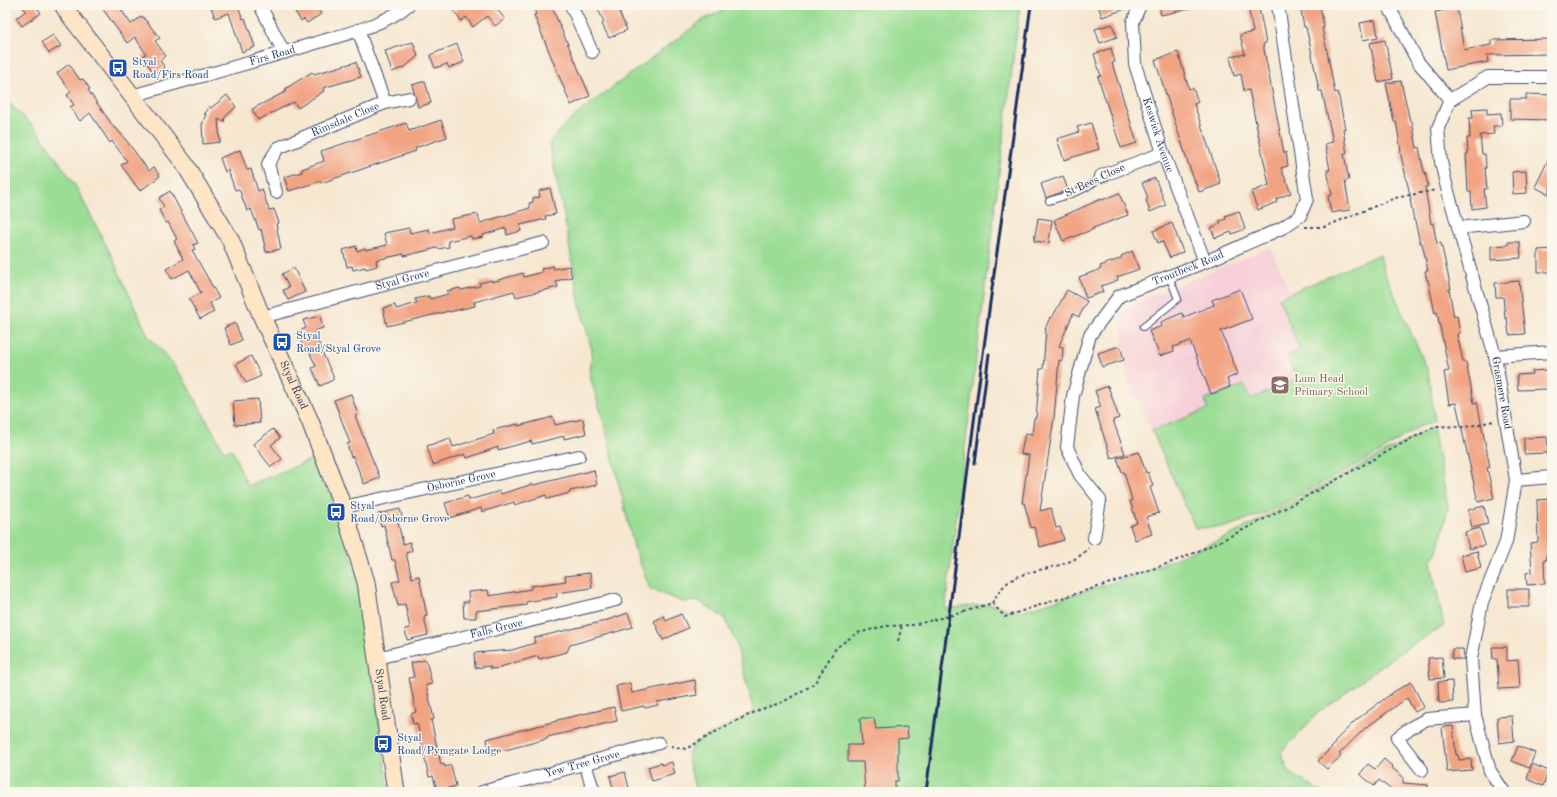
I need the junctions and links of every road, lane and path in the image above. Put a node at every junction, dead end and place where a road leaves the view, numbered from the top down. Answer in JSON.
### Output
{"nodes":[{"id":1,"x":63,"y":5,"type":"edge"},
{"id":2,"x":260,"y":5,"type":"edge"},
{"id":3,"x":408,"y":5,"type":"edge"},
{"id":4,"x":571,"y":5,"type":"edge"},
{"id":5,"x":1140,"y":5,"type":"edge"},
{"id":6,"x":1278,"y":5,"type":"edge"},
{"id":7,"x":1388,"y":5,"type":"edge"},
{"id":8,"x":358,"y":30,"type":"junction"},
{"id":9,"x":592,"y":52,"type":"dead end"},
{"id":10,"x":284,"y":53,"type":"junction"},
{"id":11,"x":1552,"y":78,"type":"edge"},
{"id":12,"x":132,"y":96,"type":"junction"},
{"id":13,"x":409,"y":98,"type":"dead end"},
{"id":14,"x":1450,"y":100,"type":"junction"},
{"id":15,"x":386,"y":103,"type":"junction"},
{"id":16,"x":1163,"y":153,"type":"junction"},
{"id":17,"x":1101,"y":176,"type":"joint"},
{"id":18,"x":1447,"y":188,"type":"junction"},
{"id":19,"x":276,"y":192,"type":"dead end"},
{"id":20,"x":1049,"y":201,"type":"dead end"},
{"id":21,"x":1524,"y":221,"type":"dead end"},
{"id":22,"x":1282,"y":228,"type":"junction"},
{"id":23,"x":1458,"y":228,"type":"junction"},
{"id":24,"x":543,"y":243,"type":"dead end"},
{"id":25,"x":1205,"y":262,"type":"junction"},
{"id":26,"x":1169,"y":276,"type":"junction"},
{"id":27,"x":262,"y":317,"type":"junction"},
{"id":28,"x":1143,"y":327,"type":"dead end"},
{"id":29,"x":1552,"y":352,"type":"edge"},
{"id":30,"x":1495,"y":356,"type":"junction"},
{"id":31,"x":1506,"y":419,"type":"junction"},
{"id":32,"x":579,"y":456,"type":"dead end"},
{"id":33,"x":1552,"y":477,"type":"edge"},
{"id":34,"x":1516,"y":480,"type":"junction"},
{"id":35,"x":343,"y":507,"type":"junction"},
{"id":36,"x":1094,"y":538,"type":"joint"},
{"id":37,"x":616,"y":600,"type":"dead end"},
{"id":38,"x":992,"y":603,"type":"junction"},
{"id":39,"x":902,"y":625,"type":"junction"},
{"id":40,"x":898,"y":641,"type":"dead end"},
{"id":41,"x":377,"y":658,"type":"junction"},
{"id":42,"x":1475,"y":715,"type":"junction"},
{"id":43,"x":659,"y":742,"type":"joint"},
{"id":44,"x":585,"y":764,"type":"junction"},
{"id":45,"x":1422,"y":770,"type":"dead end"},
{"id":46,"x":396,"y":792,"type":"edge"},
{"id":47,"x":482,"y":792,"type":"edge"},
{"id":48,"x":594,"y":792,"type":"edge"},
{"id":49,"x":1504,"y":792,"type":"edge"}],
"edges":[{"from":1,"to":12,"type":"main road","name":"Styal Road"},
{"from":2,"to":10,"type":"street"},
{"from":3,"to":8,"type":"street","name":"Firs Road"},
{"from":4,"to":9,"type":"street"},
{"from":5,"to":16,"type":"street","name":"Keswick Avenue"},
{"from":6,"to":22,"type":"street","name":"Troutbeck Road"},
{"from":7,"to":14,"type":"street"},
{"from":8,"to":10,"type":"street","name":"Firs Road"},
{"from":8,"to":15,"type":"street","name":"Rimsdale Close"},
{"from":10,"to":12,"type":"street","name":"Firs Road"},
{"from":11,"to":14,"type":"street"},
{"from":12,"to":27,"type":"main road","name":"Styal Road"},
{"from":13,"to":15,"type":"street"},
{"from":14,"to":18,"type":"street","name":"Grasmere Road"},
{"from":15,"to":19,"type":"street","name":"Rimsdale Close"},
{"from":16,"to":17,"type":"street","name":"St Bees Close"},
{"from":16,"to":25,"type":"street","name":"Keswick Avenue"},
{"from":17,"to":20,"type":"lane","name":"St Bees Close"},
{"from":18,"to":22,"type":"path"},
{"from":18,"to":23,"type":"street","name":"Grasmere Road"},
{"from":21,"to":23,"type":"street"},
{"from":22,"to":25,"type":"street","name":"Troutbeck Road"},
{"from":23,"to":30,"type":"street","name":"Grasmere Road"},
{"from":24,"to":27,"type":"street","name":"Styal Grove"},
{"from":25,"to":26,"type":"street","name":"Troutbeck Road"},
{"from":26,"to":28,"type":"lane"},
{"from":26,"to":36,"type":"street","name":"Troutbeck Road"},
{"from":27,"to":35,"type":"main road","name":"Styal Road"},
{"from":29,"to":30,"type":"street"},
{"from":30,"to":31,"type":"street","name":"Grasmere Road"},
{"from":31,"to":34,"type":"street","name":"Grasmere Road"},
{"from":31,"to":38,"type":"path"},
{"from":32,"to":35,"type":"street","name":"Osborne Grove"},
{"from":33,"to":34,"type":"street"},
{"from":34,"to":42,"type":"street","name":"Grasmere Road"},
{"from":35,"to":41,"type":"main road","name":"Styal Road"},
{"from":36,"to":38,"type":"path"},
{"from":37,"to":41,"type":"street","name":"Falls Grove"},
{"from":38,"to":39,"type":"path","bridge":true},
{"from":39,"to":40,"type":"path"},
{"from":39,"to":43,"type":"path"},
{"from":41,"to":46,"type":"main road","name":"Styal Road"},
{"from":42,"to":45,"type":"street"},
{"from":42,"to":49,"type":"street","name":"Grasmere Road"},
{"from":43,"to":44,"type":"street","name":"Yew Tree Grove"},
{"from":44,"to":47,"type":"street","name":"Yew Tree Grove"},
{"from":44,"to":48,"type":"street"}]}
